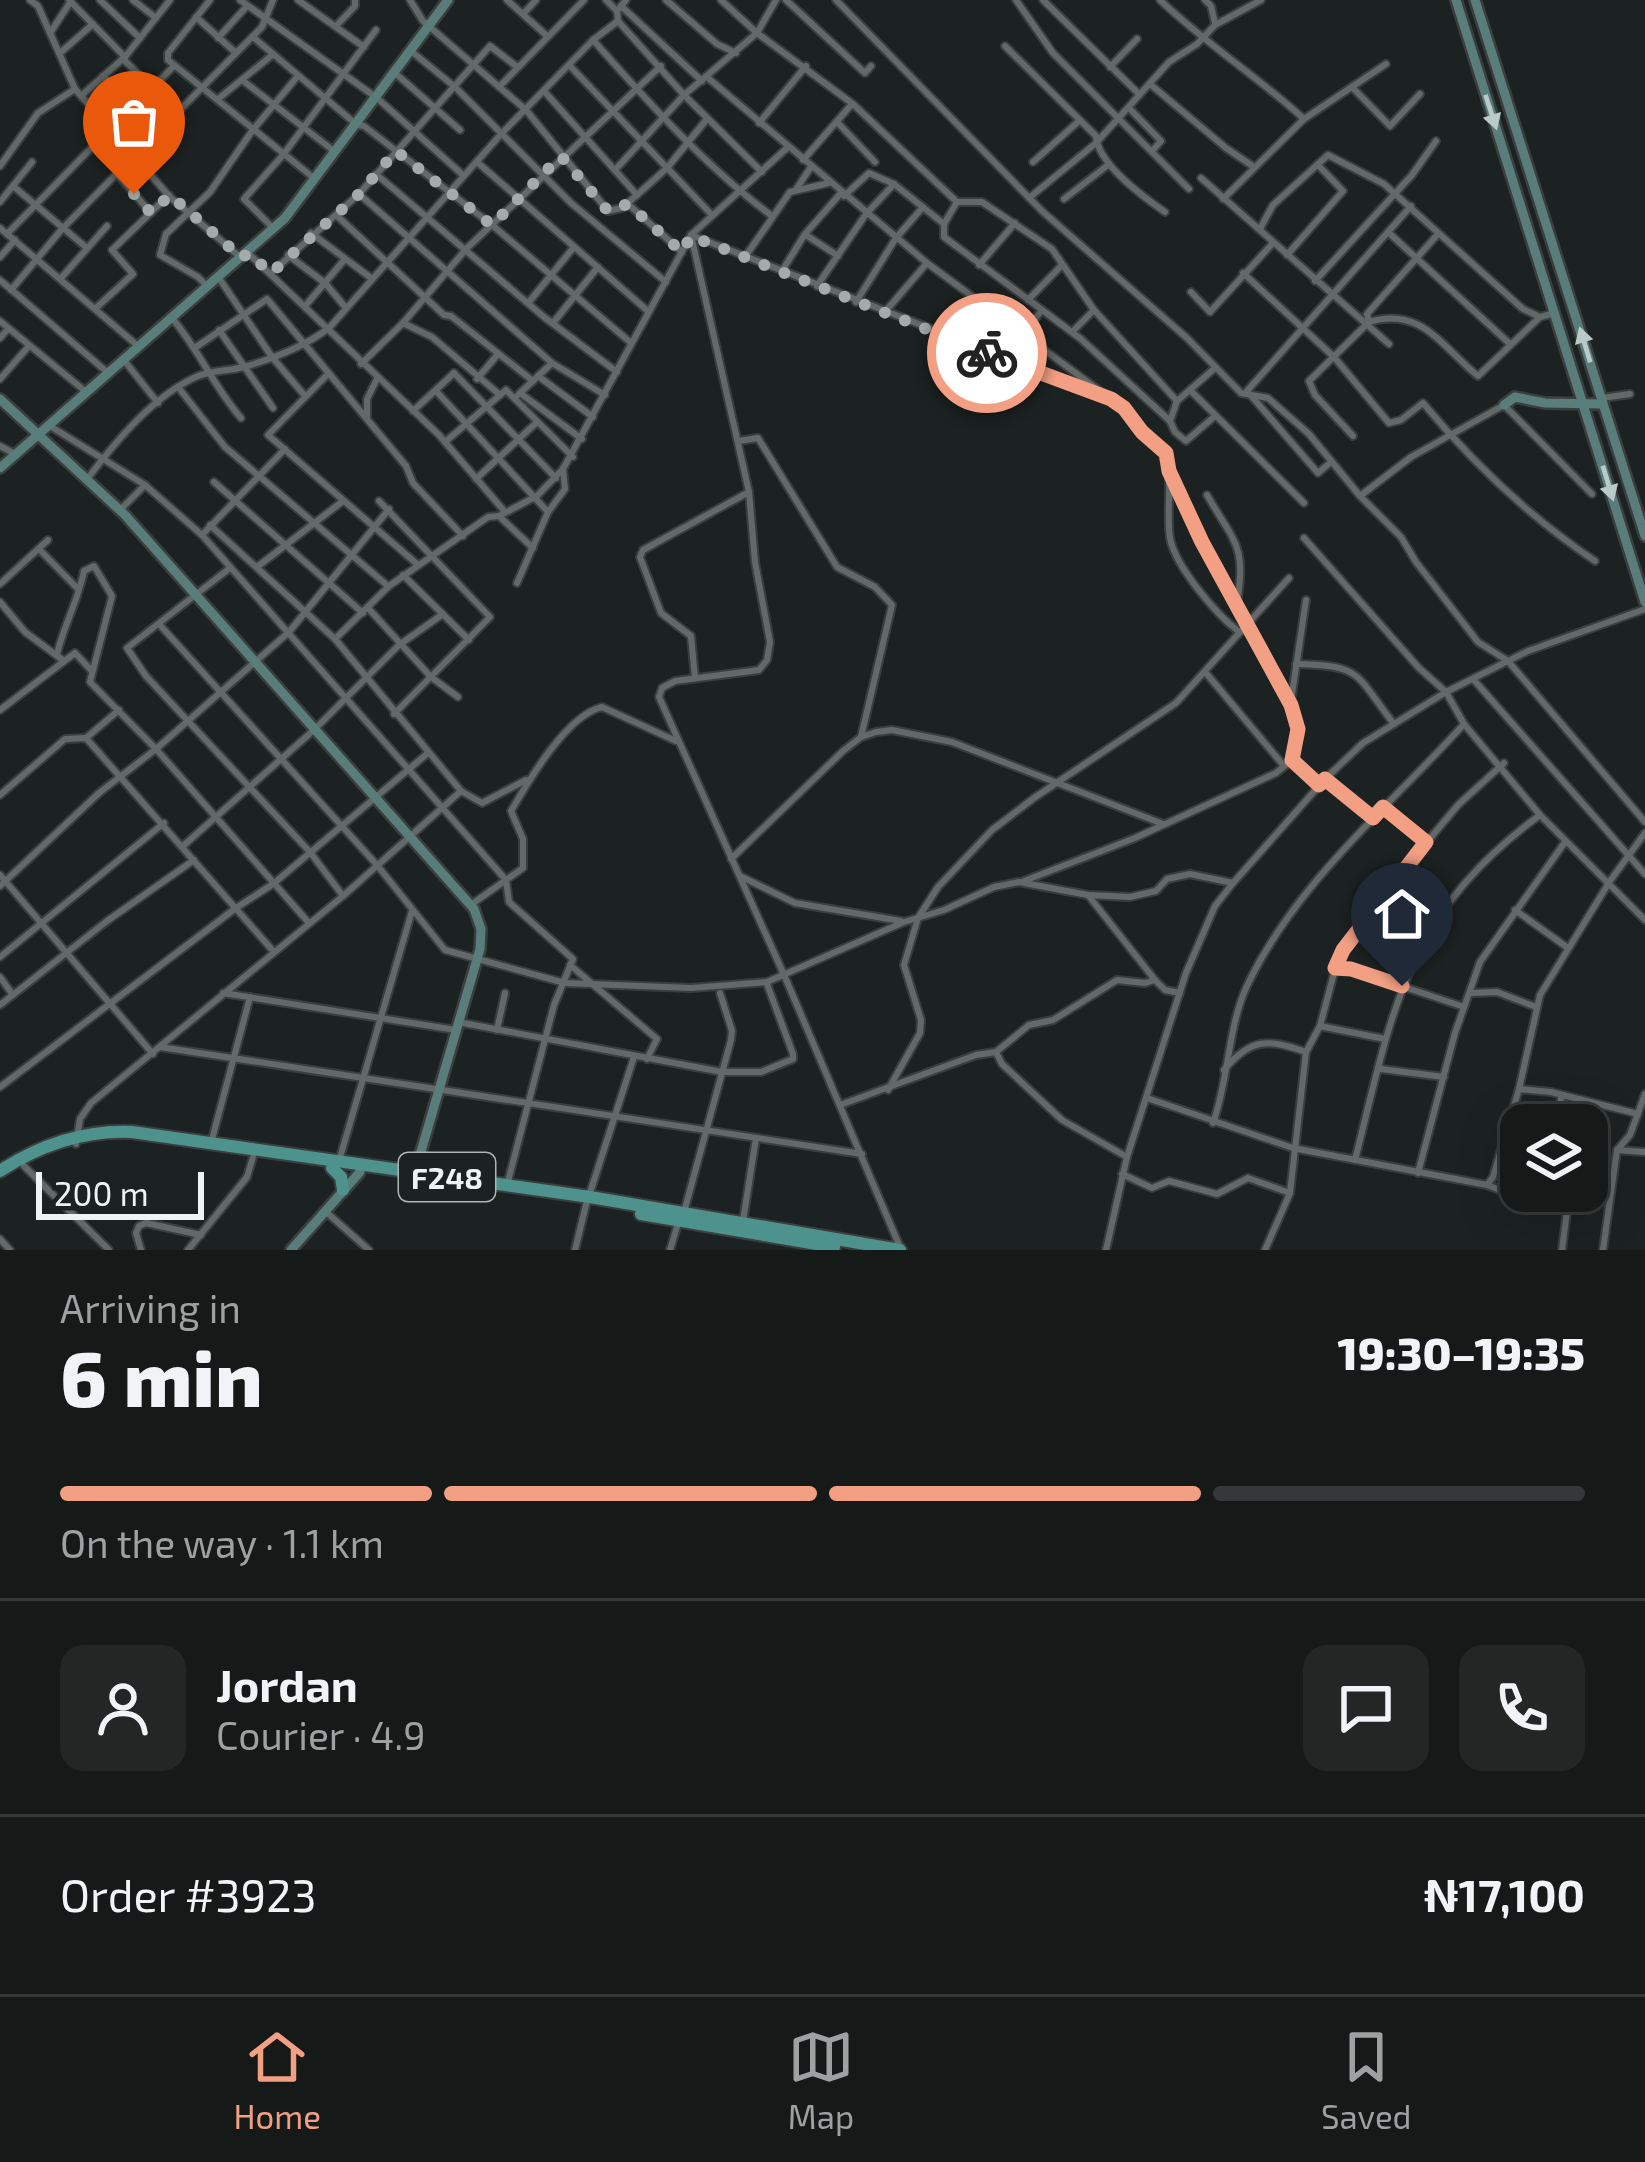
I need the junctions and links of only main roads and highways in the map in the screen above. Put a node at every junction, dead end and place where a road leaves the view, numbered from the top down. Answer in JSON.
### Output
{"nodes":[{"id":1,"x":78,"y":1140,"type":"junction"},
{"id":2,"x":336,"y":1164,"type":"junction"},
{"id":3,"x":8,"y":1166,"type":"edge"},
{"id":4,"x":0,"y":1180,"type":"edge"},
{"id":5,"x":343,"y":1190,"type":"road end"},
{"id":6,"x":588,"y":1201,"type":"junction"},
{"id":7,"x":681,"y":1216,"type":"junction"},
{"id":8,"x":853,"y":1250,"type":"edge"},
{"id":9,"x":901,"y":1250,"type":"edge"}],
"edges":[{"from":1,"to":2,"type":"main road","number":"F248"},
{"from":1,"to":2,"type":"main road","number":"F248"},
{"from":1,"to":3,"type":"main road","number":"F248"},
{"from":2,"to":5,"type":"main road"},
{"from":2,"to":6,"type":"main road","number":"F248"},
{"from":2,"to":6,"type":"main road","number":"F248"},
{"from":3,"to":4,"type":"main road","number":"F248"},
{"from":6,"to":7,"type":"main road","number":"F248"},
{"from":7,"to":8,"type":"main road","number":"F248"},
{"from":7,"to":9,"type":"main road","number":"F248"}]}
